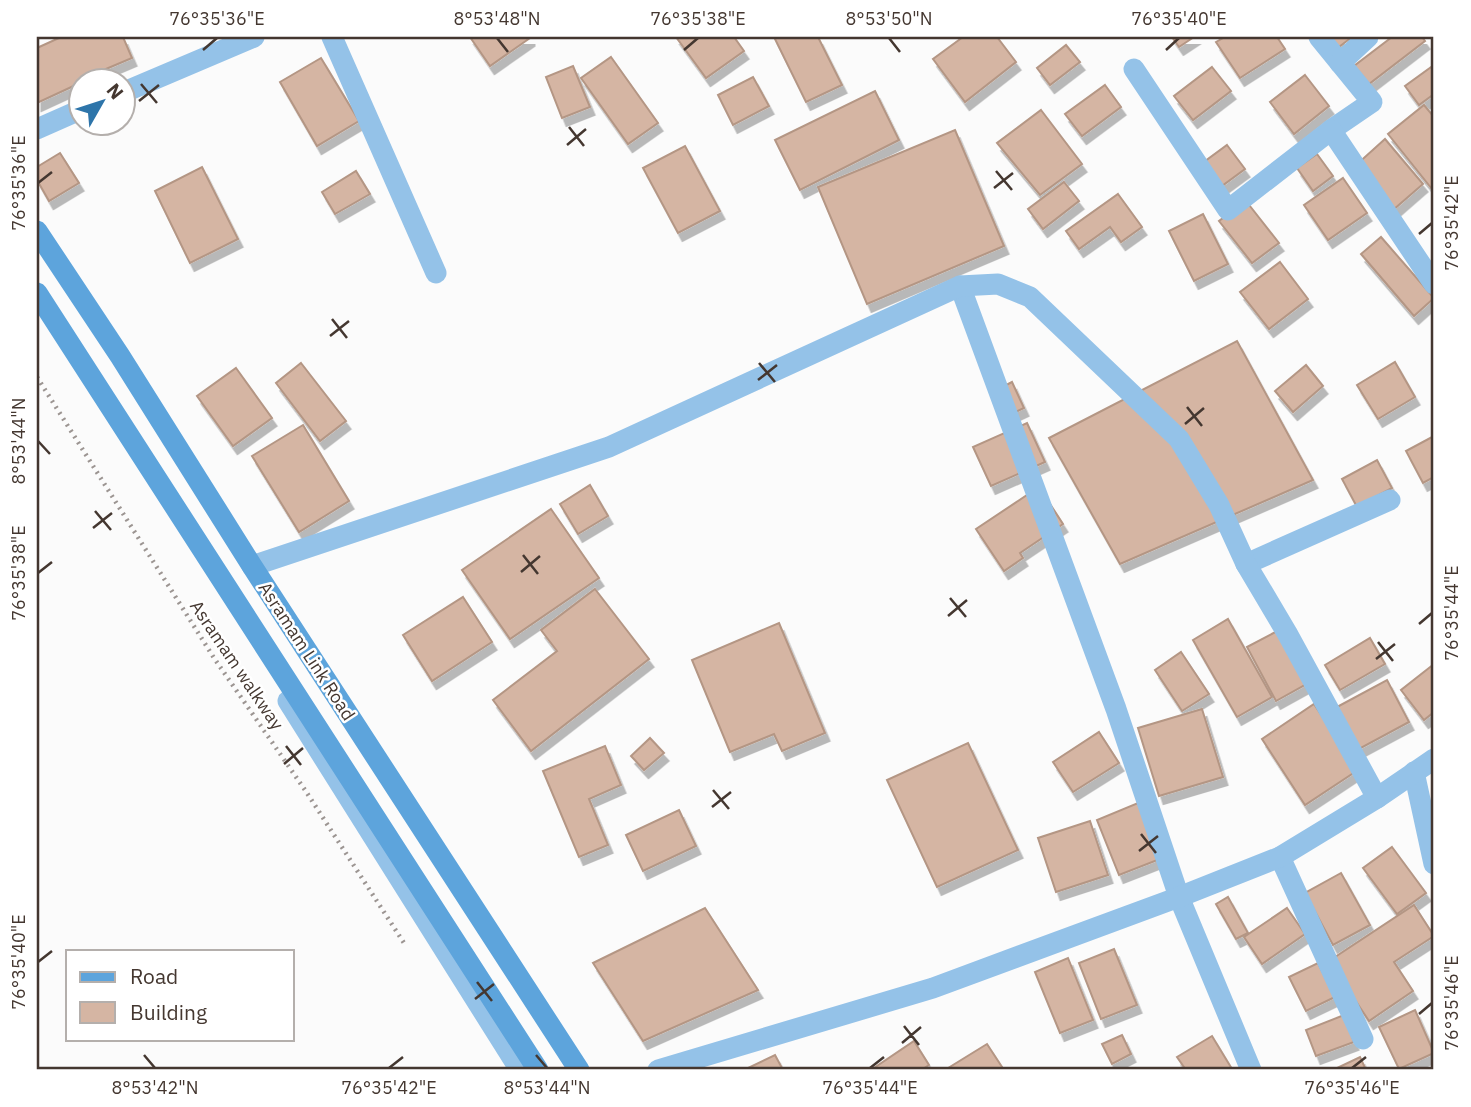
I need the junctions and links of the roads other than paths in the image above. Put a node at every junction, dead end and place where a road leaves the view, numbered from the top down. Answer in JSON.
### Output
{"nodes":[{"id":1,"x":254,"y":37,"type":"edge"},
{"id":2,"x":332,"y":37,"type":"edge"},
{"id":3,"x":1319,"y":37,"type":"edge"},
{"id":4,"x":1368,"y":37,"type":"edge"},
{"id":5,"x":1340,"y":63,"type":"junction"},
{"id":6,"x":1134,"y":69,"type":"dead end"},
{"id":7,"x":136,"y":87,"type":"edge"},
{"id":8,"x":66,"y":116,"type":"edge"},
{"id":9,"x":37,"y":129,"type":"edge"},
{"id":10,"x":1331,"y":130,"type":"junction"},
{"id":11,"x":37,"y":231,"type":"edge"},
{"id":12,"x":436,"y":273,"type":"dead end"},
{"id":13,"x":1434,"y":284,"type":"edge"},
{"id":14,"x":960,"y":286,"type":"junction"},
{"id":15,"x":37,"y":293,"type":"edge"},
{"id":16,"x":37,"y":307,"type":"edge"},
{"id":17,"x":1390,"y":500,"type":"dead end"},
{"id":18,"x":1246,"y":564,"type":"junction"},
{"id":19,"x":252,"y":566,"type":"junction"},
{"id":20,"x":1434,"y":759,"type":"edge"},
{"id":21,"x":1414,"y":772,"type":"junction"},
{"id":22,"x":1377,"y":798,"type":"junction"},
{"id":23,"x":1280,"y":857,"type":"junction"},
{"id":24,"x":1434,"y":864,"type":"edge"},
{"id":25,"x":1179,"y":897,"type":"junction"},
{"id":26,"x":1363,"y":1040,"type":"dead end"},
{"id":27,"x":520,"y":1070,"type":"edge"},
{"id":28,"x":538,"y":1070,"type":"edge"},
{"id":29,"x":579,"y":1070,"type":"edge"},
{"id":30,"x":658,"y":1070,"type":"edge"},
{"id":31,"x":1251,"y":1070,"type":"edge"}],
"edges":[{"from":1,"to":7,"type":"street"},
{"from":2,"to":12,"type":"street"},
{"from":3,"to":5,"type":"street"},
{"from":4,"to":5,"type":"street"},
{"from":5,"to":10,"type":"street"},
{"from":6,"to":10,"type":"street"},
{"from":8,"to":9,"type":"street"},
{"from":10,"to":13,"type":"street"},
{"from":11,"to":19,"type":"main road","name":"Asramam Link Road"},
{"from":14,"to":18,"type":"street"},
{"from":14,"to":19,"type":"street"},
{"from":14,"to":25,"type":"street"},
{"from":15,"to":28,"type":"main road","name":"Asramam Link Road"},
{"from":16,"to":27,"type":"street"},
{"from":17,"to":18,"type":"street"},
{"from":18,"to":22,"type":"street"},
{"from":19,"to":29,"type":"main road","name":"Asramam Link Road"},
{"from":20,"to":21,"type":"street"},
{"from":21,"to":22,"type":"street"},
{"from":21,"to":24,"type":"street"},
{"from":22,"to":23,"type":"street"},
{"from":23,"to":25,"type":"street"},
{"from":23,"to":26,"type":"street"},
{"from":25,"to":30,"type":"street"},
{"from":25,"to":31,"type":"street"}]}
